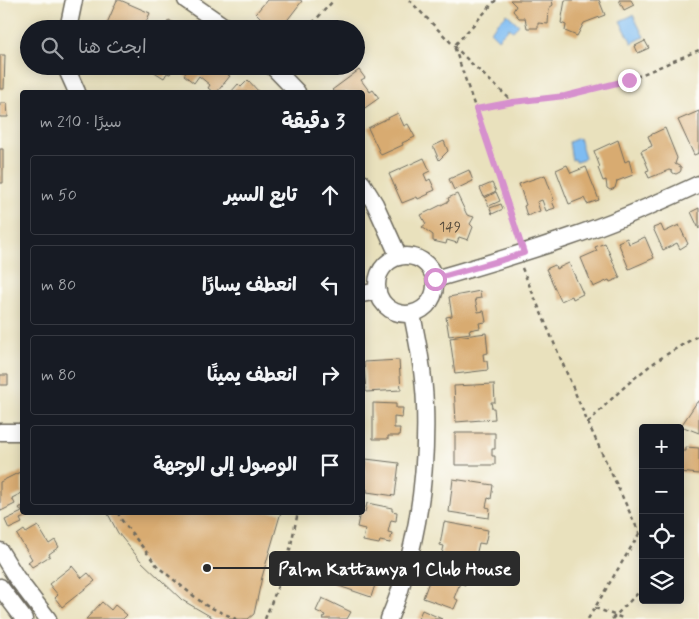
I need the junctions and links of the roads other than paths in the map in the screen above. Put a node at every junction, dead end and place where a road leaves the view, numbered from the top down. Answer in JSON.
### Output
{"nodes":[{"id":1,"x":74,"y":0,"type":"edge"},
{"id":2,"x":186,"y":0,"type":"edge"},
{"id":3,"x":70,"y":20,"type":"edge"},
{"id":4,"x":215,"y":20,"type":"edge"},
{"id":5,"x":69,"y":75,"type":"edge"},
{"id":6,"x":281,"y":75,"type":"edge"},
{"id":7,"x":76,"y":90,"type":"edge"},
{"id":8,"x":295,"y":90,"type":"edge"},
{"id":9,"x":699,"y":184,"type":"edge"},
{"id":10,"x":365,"y":188,"type":"edge"},
{"id":11,"x":399,"y":257,"type":"junction"},
{"id":12,"x":435,"y":279,"type":"junction"},
{"id":13,"x":370,"y":293,"type":"edge"},
{"id":14,"x":412,"y":314,"type":"junction"},
{"id":15,"x":0,"y":432,"type":"edge"},
{"id":16,"x":20,"y":432,"type":"edge"},
{"id":17,"x":0,"y":551,"type":"edge"},
{"id":18,"x":0,"y":587,"type":"edge"},
{"id":19,"x":24,"y":619,"type":"edge"},
{"id":20,"x":48,"y":619,"type":"edge"},
{"id":21,"x":389,"y":619,"type":"edge"}],
"edges":[{"from":1,"to":3,"type":"street"},
{"from":2,"to":4,"type":"street"},
{"from":5,"to":7,"type":"street"},
{"from":6,"to":8,"type":"street"},
{"from":9,"to":12,"type":"street"},
{"from":10,"to":11,"type":"street"},
{"from":11,"to":12,"type":"street"},
{"from":11,"to":13,"type":"street"},
{"from":12,"to":14,"type":"street"},
{"from":13,"to":14,"type":"street"},
{"from":14,"to":21,"type":"street"},
{"from":15,"to":16,"type":"street"},
{"from":17,"to":20,"type":"street"},
{"from":18,"to":19,"type":"street"}]}
